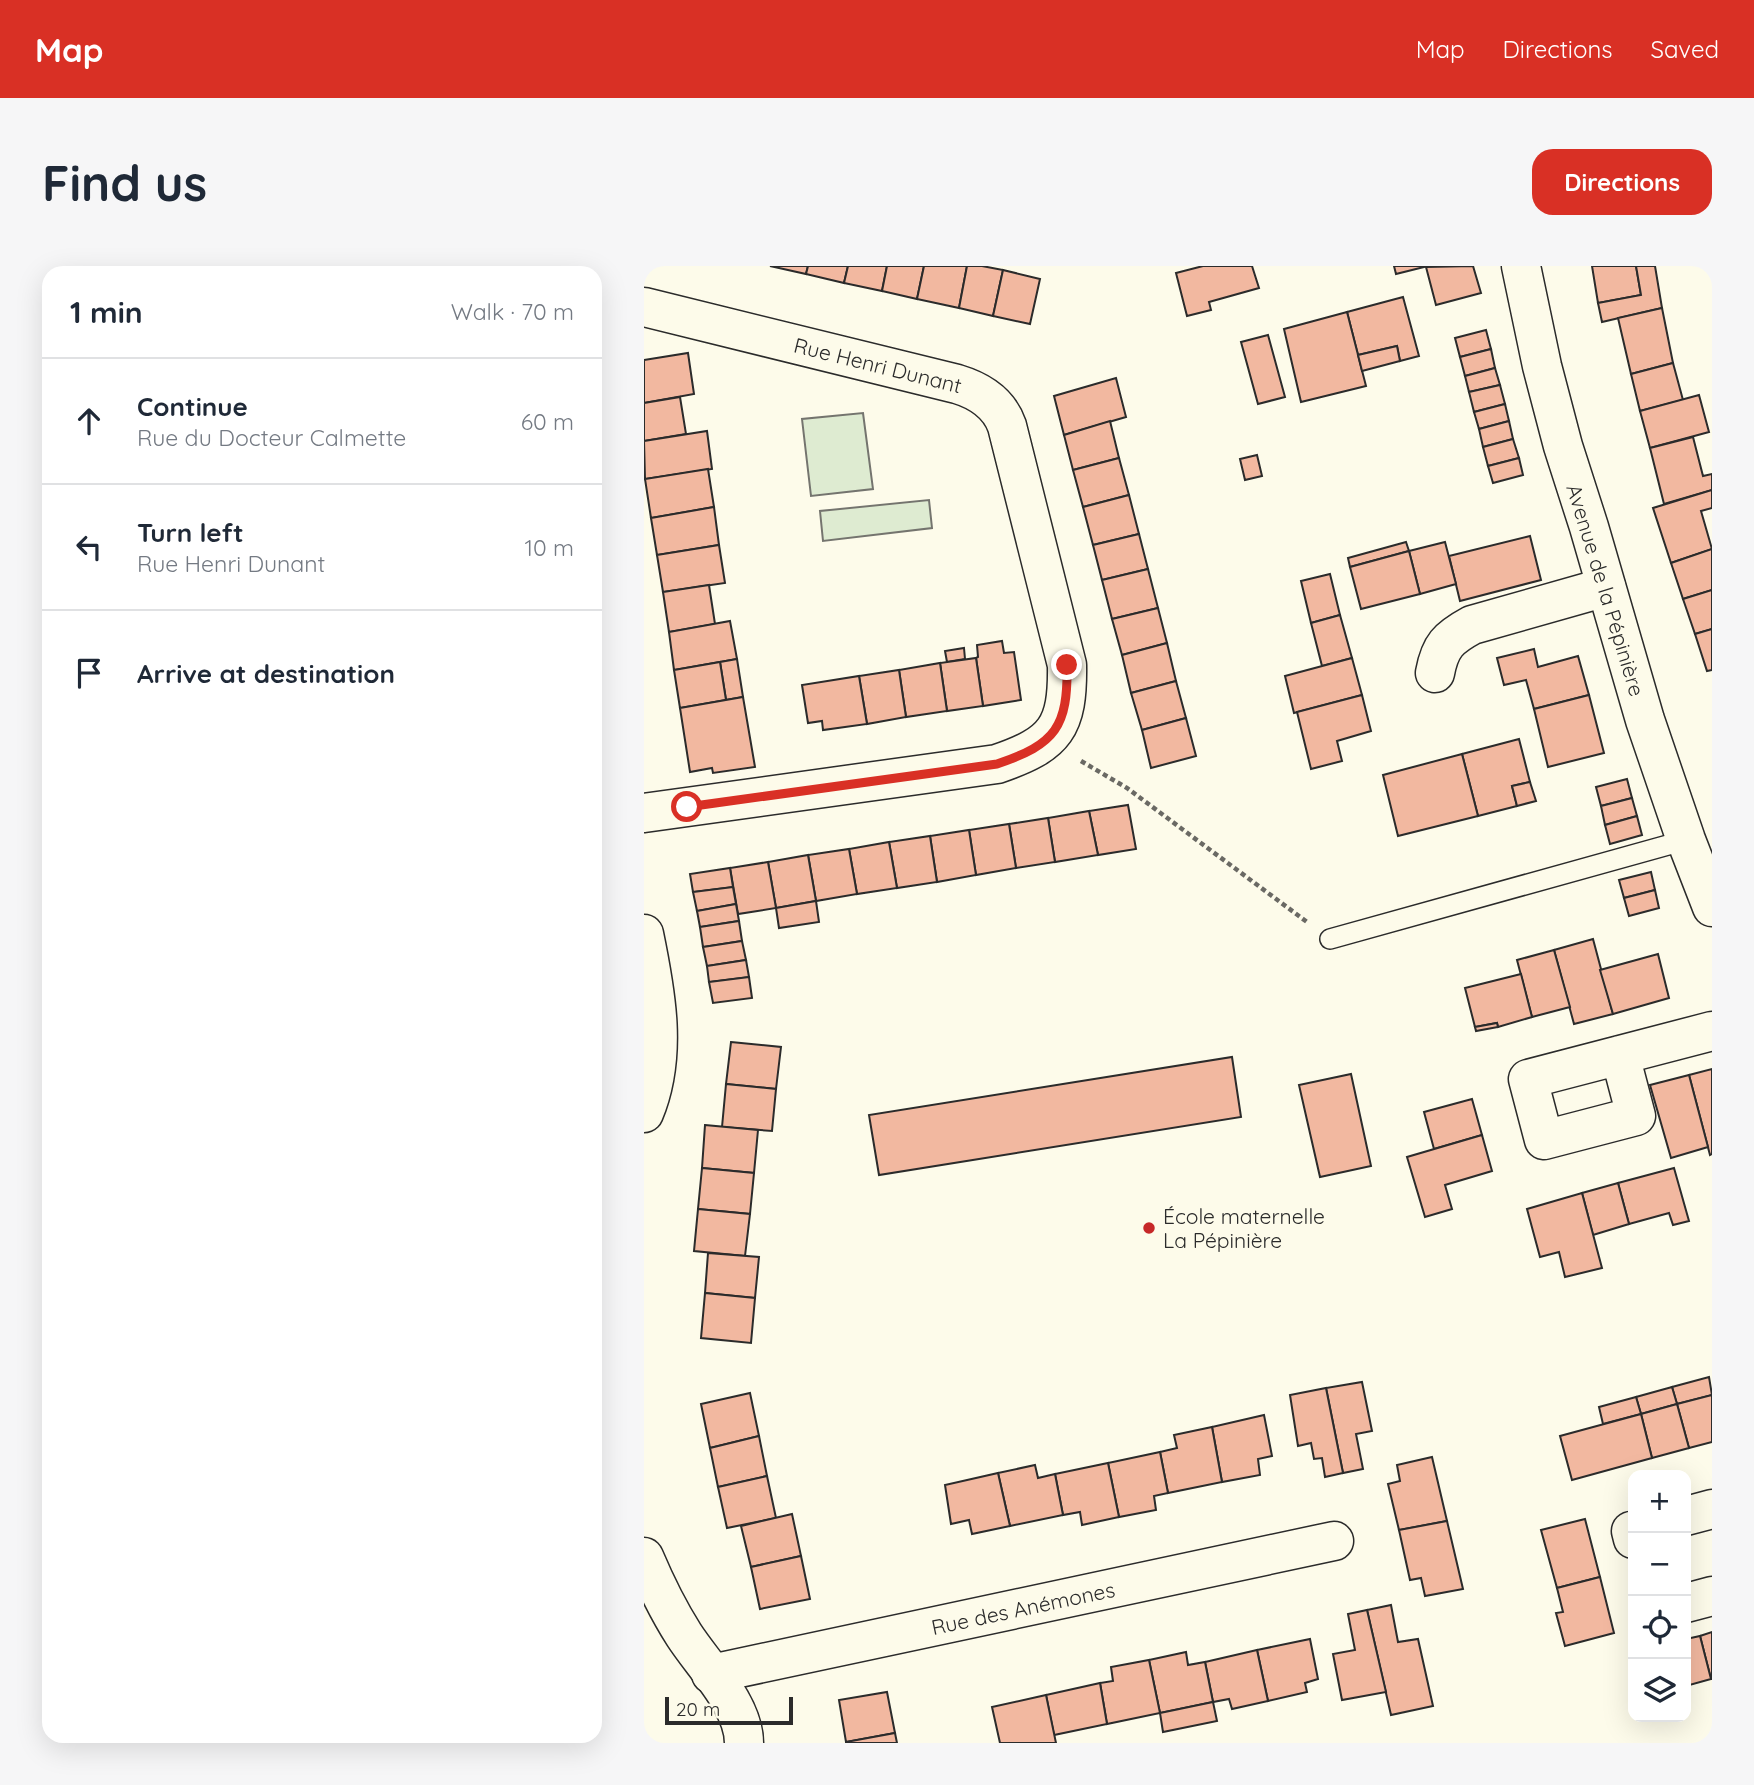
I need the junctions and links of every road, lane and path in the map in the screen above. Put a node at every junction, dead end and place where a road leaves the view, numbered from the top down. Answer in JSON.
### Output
{"nodes":[{"id":1,"x":1521,"y":266,"type":"edge"},
{"id":2,"x":644,"y":307,"type":"edge"},
{"id":3,"x":1606,"y":587,"type":"junction"},
{"id":4,"x":1435,"y":673,"type":"dead end"},
{"id":5,"x":1055,"y":730,"type":"junction"},
{"id":6,"x":644,"y":813,"type":"edge"},
{"id":7,"x":1686,"y":840,"type":"junction"},
{"id":8,"x":1712,"y":907,"type":"edge"},
{"id":9,"x":644,"y":934,"type":"edge"},
{"id":10,"x":1330,"y":939,"type":"joint"},
{"id":11,"x":1712,"y":1031,"type":"edge"},
{"id":12,"x":1620,"y":1055,"type":"dead end"},
{"id":13,"x":644,"y":1113,"type":"edge"},
{"id":14,"x":1712,"y":1509,"type":"edge"},
{"id":15,"x":1691,"y":1515,"type":"edge"},
{"id":16,"x":1334,"y":1541,"type":"dead end"},
{"id":17,"x":644,"y":1557,"type":"edge"},
{"id":18,"x":1712,"y":1596,"type":"edge"},
{"id":19,"x":1691,"y":1602,"type":"edge"},
{"id":20,"x":711,"y":1674,"type":"junction"},
{"id":21,"x":744,"y":1743,"type":"edge"}],
"edges":[{"from":1,"to":3,"type":"street","name":"Avenue de la Pépinière"},
{"from":2,"to":5,"type":"street","name":"Rue Henri Dunant"},
{"from":3,"to":4,"type":"street"},
{"from":3,"to":7,"type":"street","name":"Avenue de la Pépinière"},
{"from":5,"to":6,"type":"street"},
{"from":5,"to":10,"type":"path"},
{"from":7,"to":8,"type":"street","name":"Avenue de la Pépinière"},
{"from":7,"to":10,"type":"lane"},
{"from":9,"to":13,"type":"street"},
{"from":11,"to":12,"type":"street"},
{"from":14,"to":15,"type":"street"},
{"from":16,"to":20,"type":"street","name":"Rue des Anémones"},
{"from":17,"to":20,"type":"street"},
{"from":18,"to":19,"type":"street"},
{"from":20,"to":21,"type":"street"}]}
